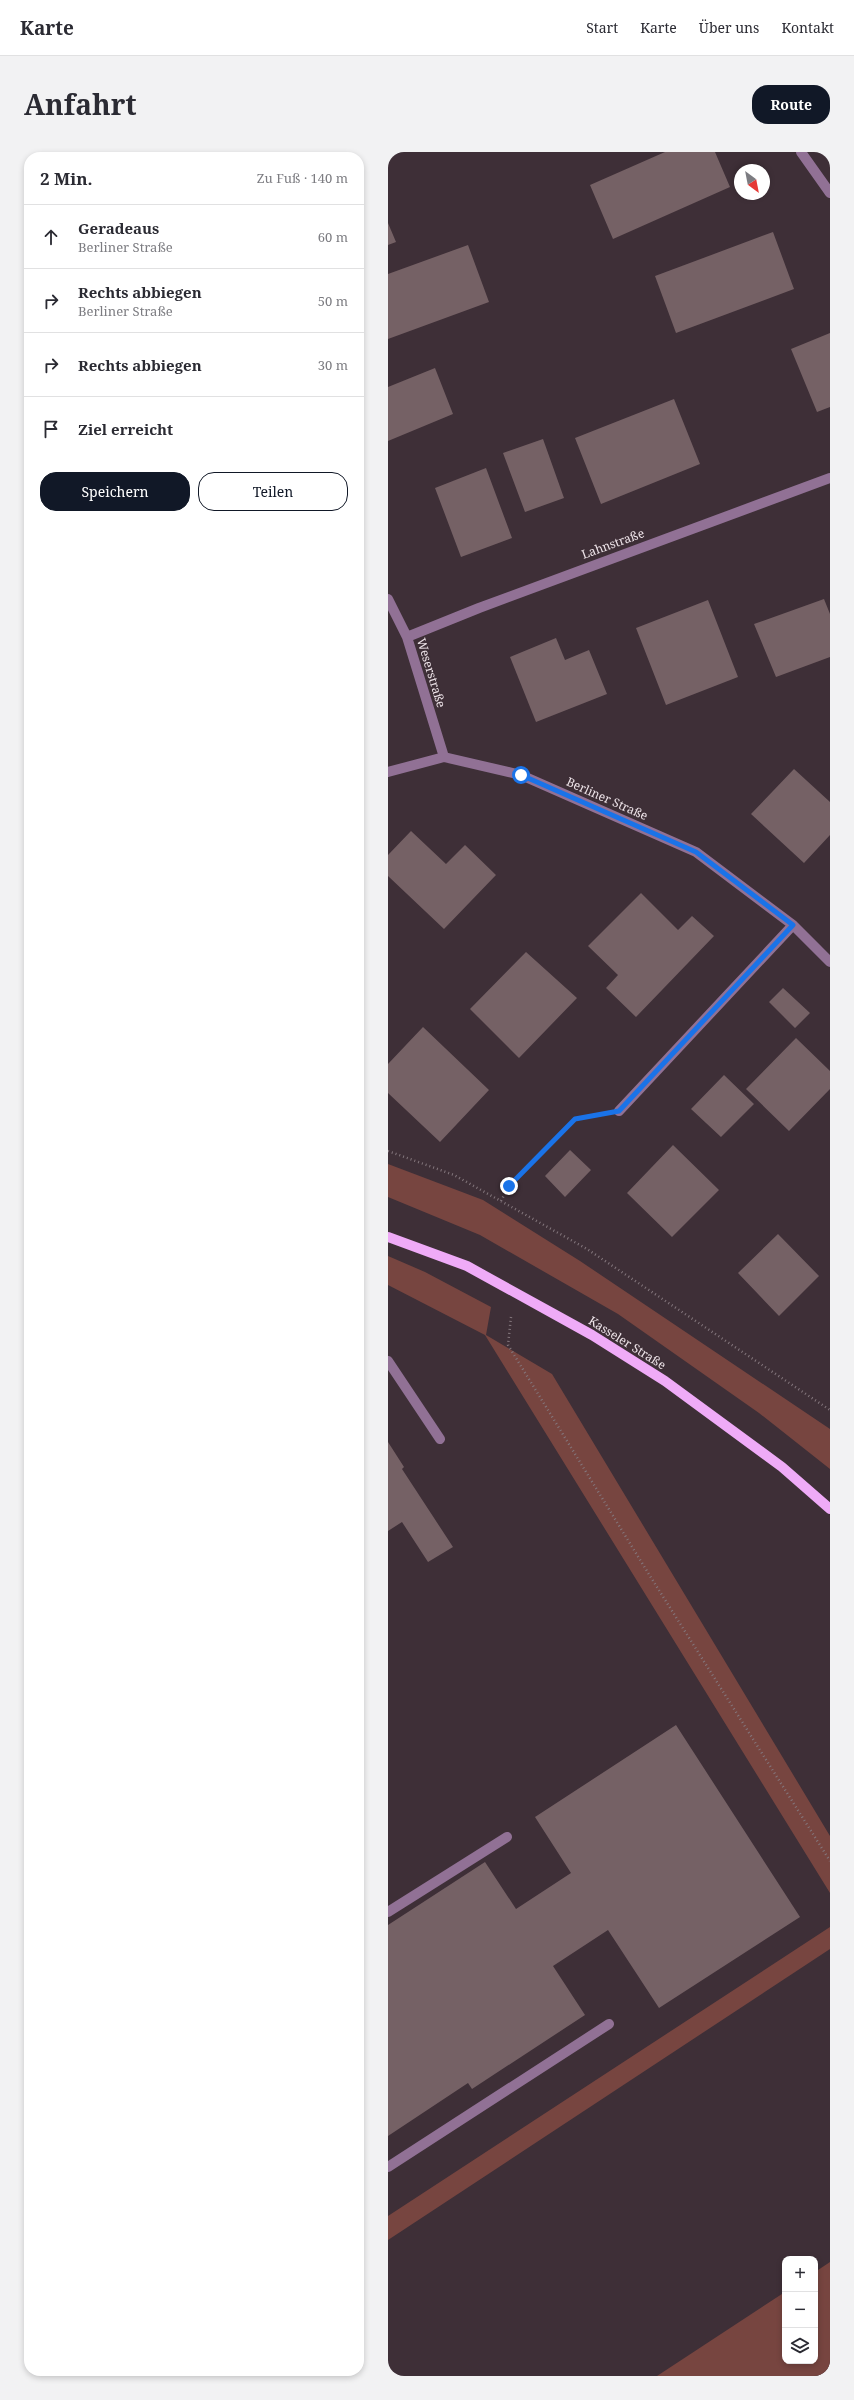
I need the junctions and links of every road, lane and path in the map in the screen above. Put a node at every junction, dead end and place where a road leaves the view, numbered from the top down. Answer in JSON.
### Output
{"nodes":[{"id":1,"x":801,"y":152,"type":"edge"},
{"id":2,"x":830,"y":193,"type":"edge"},
{"id":3,"x":830,"y":478,"type":"edge"},
{"id":4,"x":388,"y":599,"type":"edge"},
{"id":5,"x":407,"y":637,"type":"junction"},
{"id":6,"x":444,"y":757,"type":"junction"},
{"id":7,"x":388,"y":772,"type":"edge"},
{"id":8,"x":793,"y":925,"type":"junction"},
{"id":9,"x":830,"y":962,"type":"edge"},
{"id":10,"x":619,"y":1111,"type":"joint"},
{"id":11,"x":388,"y":1151,"type":"edge"},
{"id":12,"x":501,"y":1201,"type":"junction"},
{"id":13,"x":388,"y":1237,"type":"edge"},
{"id":14,"x":513,"y":1291,"type":"junction"},
{"id":15,"x":388,"y":1361,"type":"edge"},
{"id":16,"x":830,"y":1410,"type":"edge"},
{"id":17,"x":440,"y":1439,"type":"dead end"},
{"id":18,"x":830,"y":1508,"type":"edge"},
{"id":19,"x":507,"y":1837,"type":"dead end"},
{"id":20,"x":830,"y":1861,"type":"edge"},
{"id":21,"x":388,"y":1912,"type":"edge"},
{"id":22,"x":609,"y":2024,"type":"dead end"},
{"id":23,"x":388,"y":2167,"type":"edge"}],
"edges":[{"from":1,"to":2,"type":"street"},
{"from":3,"to":5,"type":"street","name":"Lahnstraße"},
{"from":4,"to":5,"type":"street","name":"Weserstraße"},
{"from":5,"to":6,"type":"street","name":"Weserstraße"},
{"from":6,"to":7,"type":"street","name":"Berliner Straße"},
{"from":6,"to":8,"type":"street","name":"Berliner Straße"},
{"from":8,"to":9,"type":"street","name":"Berliner Straße"},
{"from":8,"to":10,"type":"street"},
{"from":10,"to":12,"type":"path"},
{"from":11,"to":12,"type":"path"},
{"from":12,"to":16,"type":"path"},
{"from":13,"to":14,"type":"main road","name":"Kasseler Straße"},
{"from":14,"to":18,"type":"main road","name":"Kasseler Straße"},
{"from":14,"to":20,"type":"path"},
{"from":15,"to":17,"type":"street"},
{"from":19,"to":21,"type":"street"},
{"from":22,"to":23,"type":"street"}]}
